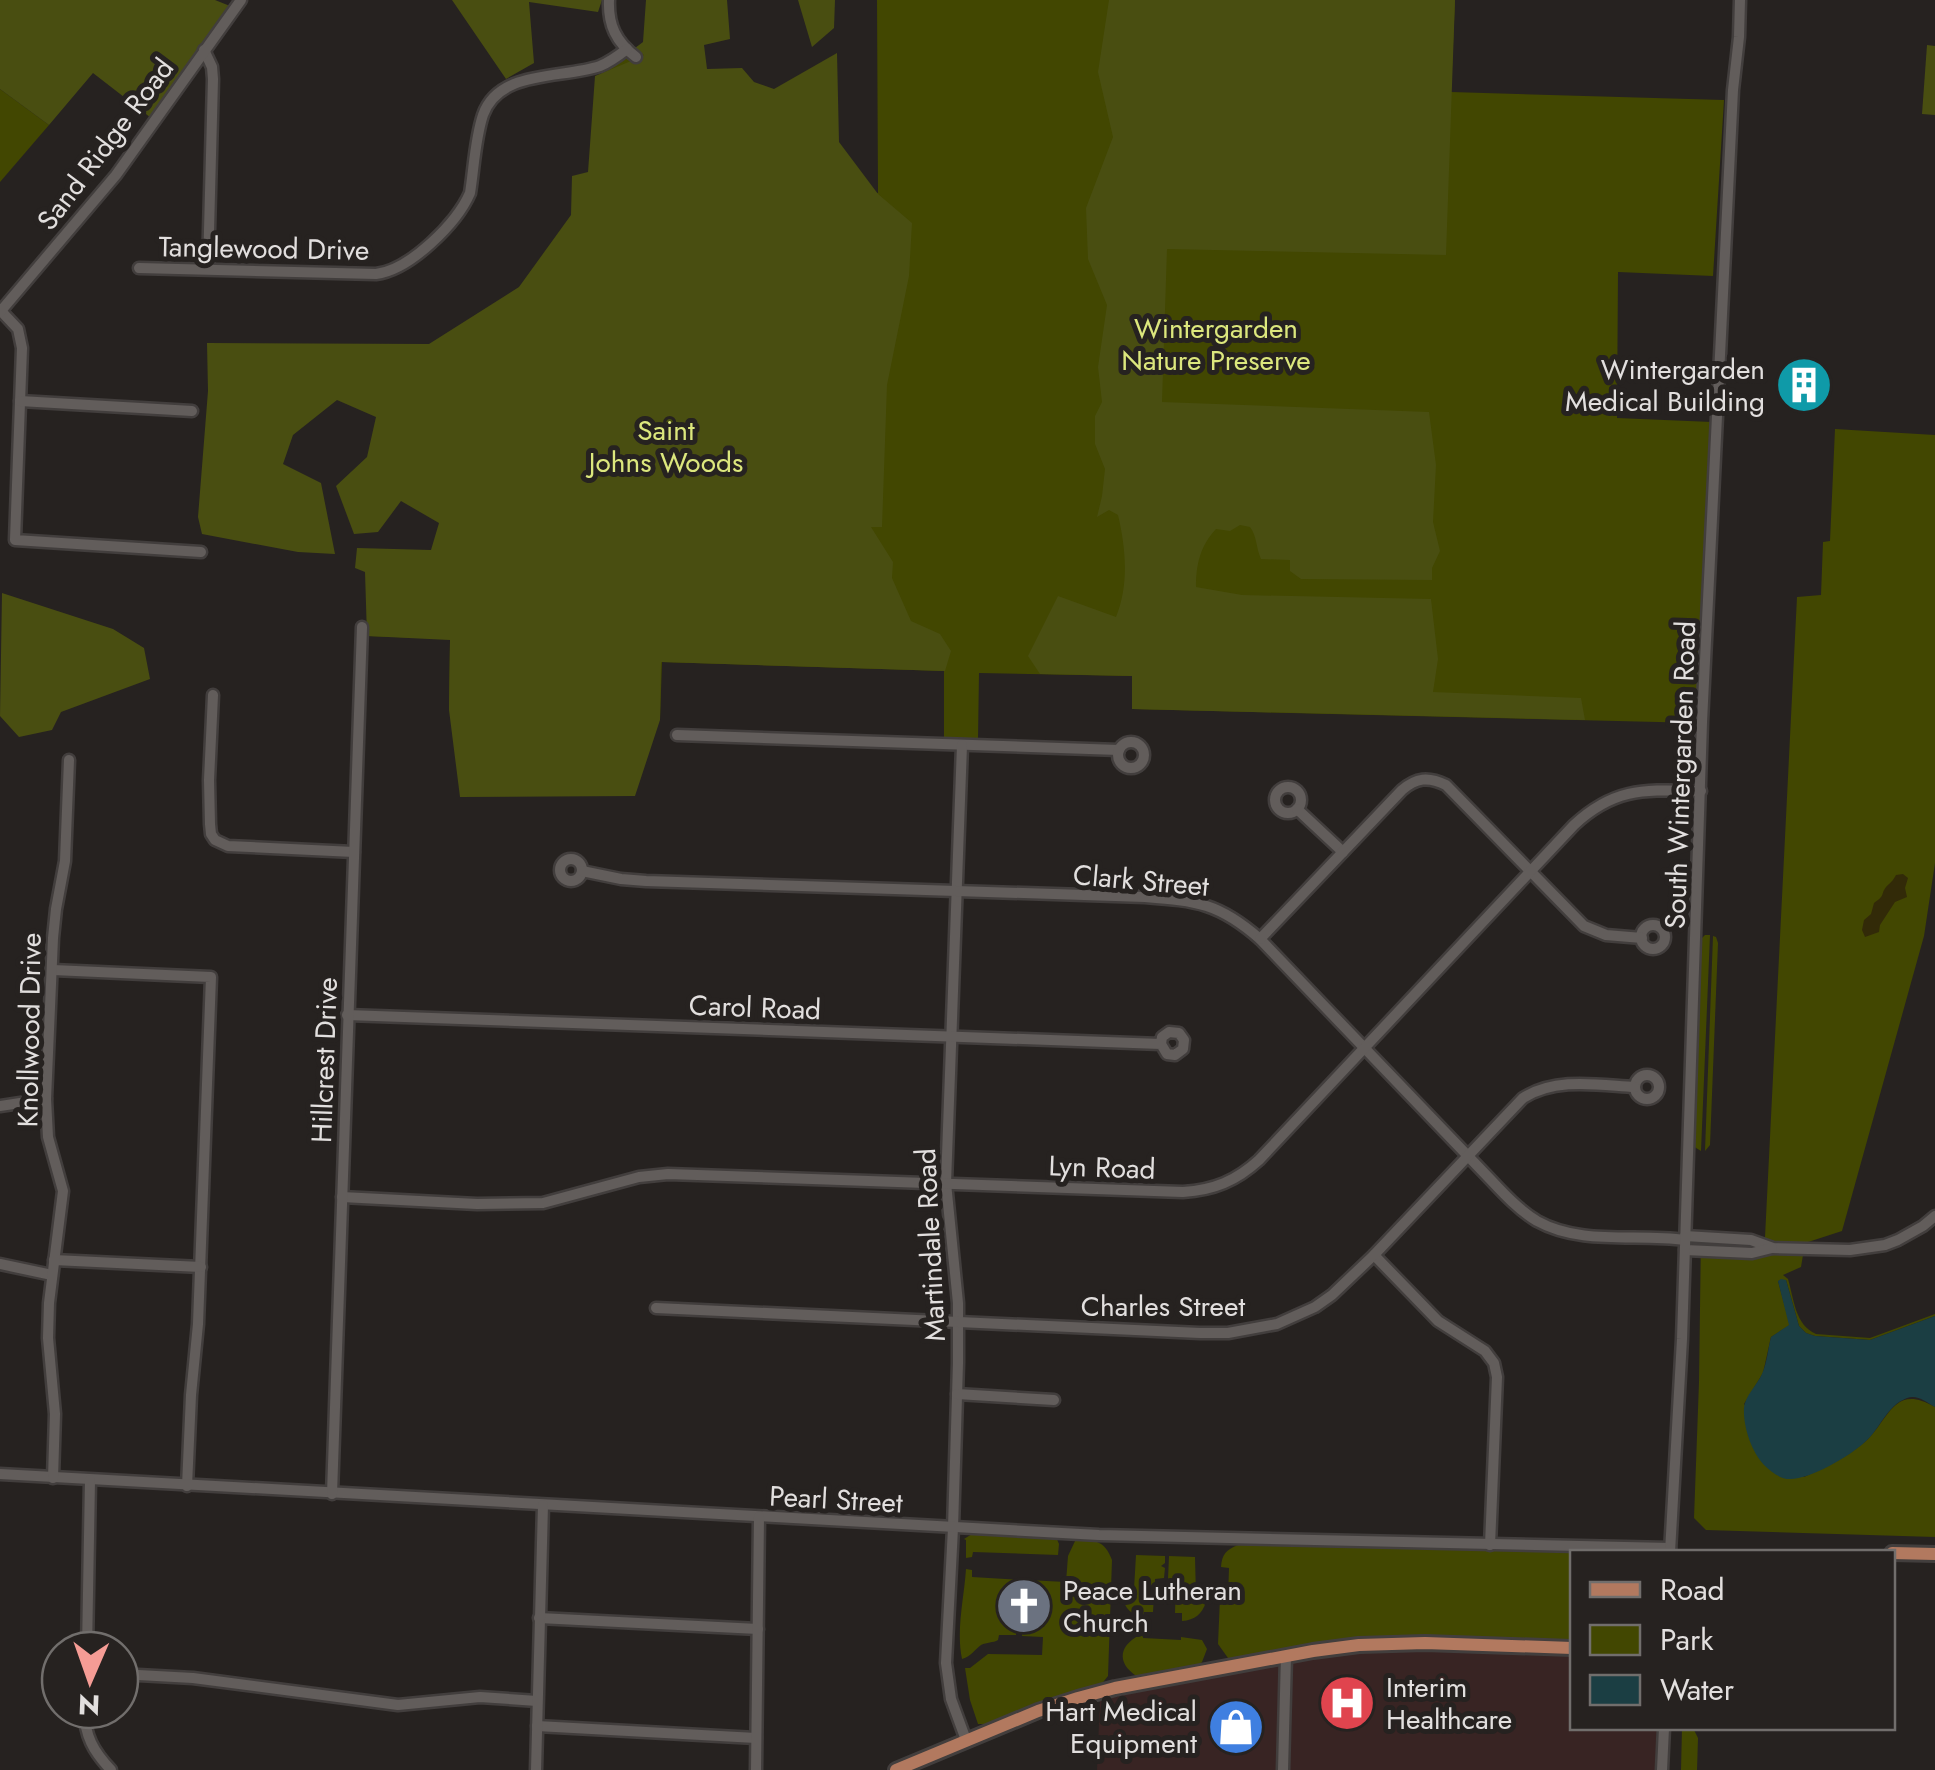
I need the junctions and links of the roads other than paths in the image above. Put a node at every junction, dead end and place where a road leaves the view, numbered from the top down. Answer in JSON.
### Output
{"nodes":[{"id":1,"x":240,"y":0,"type":"edge"},
{"id":2,"x":609,"y":0,"type":"edge"},
{"id":3,"x":1740,"y":0,"type":"edge"},
{"id":4,"x":204,"y":50,"type":"junction"},
{"id":5,"x":138,"y":268,"type":"dead end"},
{"id":6,"x":208,"y":269,"type":"junction"},
{"id":7,"x":0,"y":312,"type":"edge"},
{"id":8,"x":20,"y":401,"type":"junction"},
{"id":9,"x":192,"y":412,"type":"dead end"},
{"id":10,"x":201,"y":552,"type":"dead end"},
{"id":11,"x":362,"y":628,"type":"dead end"},
{"id":12,"x":212,"y":695,"type":"dead end"},
{"id":13,"x":677,"y":736,"type":"dead end"},
{"id":14,"x":962,"y":745,"type":"junction"},
{"id":15,"x":1119,"y":750,"type":"dead end"},
{"id":16,"x":69,"y":760,"type":"dead end"},
{"id":17,"x":1701,"y":791,"type":"junction"},
{"id":18,"x":1297,"y":809,"type":"dead end"},
{"id":19,"x":354,"y":852,"type":"junction"},
{"id":20,"x":1343,"y":852,"type":"junction"},
{"id":21,"x":582,"y":871,"type":"dead end"},
{"id":22,"x":1530,"y":872,"type":"junction"},
{"id":23,"x":956,"y":890,"type":"junction"},
{"id":24,"x":1642,"y":938,"type":"dead end"},
{"id":25,"x":1260,"y":939,"type":"junction"},
{"id":26,"x":53,"y":970,"type":"junction"},
{"id":27,"x":348,"y":1015,"type":"junction"},
{"id":28,"x":951,"y":1036,"type":"junction"},
{"id":29,"x":1160,"y":1044,"type":"dead end"},
{"id":30,"x":1366,"y":1048,"type":"junction"},
{"id":31,"x":1635,"y":1087,"type":"dead end"},
{"id":32,"x":46,"y":1099,"type":"junction"},
{"id":33,"x":0,"y":1106,"type":"edge"},
{"id":34,"x":1467,"y":1155,"type":"junction"},
{"id":35,"x":946,"y":1182,"type":"junction"},
{"id":36,"x":342,"y":1197,"type":"junction"},
{"id":37,"x":1935,"y":1216,"type":"edge"},
{"id":38,"x":1685,"y":1242,"type":"junction"},
{"id":39,"x":1374,"y":1255,"type":"junction"},
{"id":40,"x":54,"y":1260,"type":"junction"},
{"id":41,"x":0,"y":1264,"type":"edge"},
{"id":42,"x":201,"y":1267,"type":"junction"},
{"id":43,"x":52,"y":1275,"type":"junction"},
{"id":44,"x":656,"y":1308,"type":"dead end"},
{"id":45,"x":957,"y":1323,"type":"junction"},
{"id":46,"x":957,"y":1394,"type":"junction"},
{"id":47,"x":1054,"y":1400,"type":"dead end"},
{"id":48,"x":0,"y":1474,"type":"edge"},
{"id":49,"x":53,"y":1478,"type":"junction"},
{"id":50,"x":90,"y":1480,"type":"junction"},
{"id":51,"x":186,"y":1486,"type":"junction"},
{"id":52,"x":332,"y":1494,"type":"junction"},
{"id":53,"x":543,"y":1505,"type":"junction"},
{"id":54,"x":758,"y":1517,"type":"junction"},
{"id":55,"x":953,"y":1528,"type":"junction"},
{"id":56,"x":1490,"y":1545,"type":"junction"},
{"id":57,"x":1670,"y":1550,"type":"edge"},
{"id":58,"x":1895,"y":1553,"type":"edge"},
{"id":59,"x":1935,"y":1554,"type":"edge"},
{"id":60,"x":539,"y":1618,"type":"junction"},
{"id":61,"x":87,"y":1630,"type":"edge"},
{"id":62,"x":758,"y":1630,"type":"junction"},
{"id":63,"x":1570,"y":1648,"type":"edge"},
{"id":64,"x":1286,"y":1656,"type":"junction"},
{"id":65,"x":140,"y":1675,"type":"edge"},
{"id":66,"x":536,"y":1701,"type":"junction"},
{"id":67,"x":537,"y":1726,"type":"junction"},
{"id":68,"x":87,"y":1730,"type":"edge"},
{"id":69,"x":1664,"y":1730,"type":"edge"},
{"id":70,"x":756,"y":1738,"type":"junction"},
{"id":71,"x":966,"y":1740,"type":"junction"},
{"id":72,"x":902,"y":1769,"type":"edge"},
{"id":73,"x":110,"y":1770,"type":"edge"},
{"id":74,"x":536,"y":1770,"type":"edge"},
{"id":75,"x":756,"y":1770,"type":"edge"},
{"id":76,"x":1283,"y":1770,"type":"edge"},
{"id":77,"x":1662,"y":1770,"type":"edge"}],
"edges":[{"from":1,"to":4,"type":"street","name":"Sand Ridge Road"},
{"from":2,"to":6,"type":"street","name":"Tanglewood Drive"},
{"from":3,"to":17,"type":"street","name":"South Wintergarden Road"},
{"from":4,"to":6,"type":"street"},
{"from":4,"to":7,"type":"street","name":"Sand Ridge Road"},
{"from":5,"to":6,"type":"street","name":"Tanglewood Drive"},
{"from":7,"to":8,"type":"street"},
{"from":8,"to":9,"type":"street"},
{"from":8,"to":10,"type":"street"},
{"from":11,"to":19,"type":"street","name":"Hillcrest Drive"},
{"from":12,"to":19,"type":"street"},
{"from":13,"to":14,"type":"street"},
{"from":14,"to":15,"type":"street"},
{"from":14,"to":23,"type":"street","name":"Martindale Road"},
{"from":16,"to":26,"type":"street","name":"Knollwood Drive"},
{"from":17,"to":22,"type":"street","name":"Lyn Road"},
{"from":17,"to":38,"type":"street","name":"South Wintergarden Road"},
{"from":18,"to":20,"type":"street"},
{"from":19,"to":27,"type":"street","name":"Hillcrest Drive"},
{"from":20,"to":22,"type":"street"},
{"from":20,"to":25,"type":"street"},
{"from":21,"to":23,"type":"street","name":"Clark Street"},
{"from":22,"to":24,"type":"street"},
{"from":22,"to":30,"type":"street","name":"Lyn Road"},
{"from":23,"to":25,"type":"street","name":"Clark Street"},
{"from":23,"to":28,"type":"street","name":"Martindale Road"},
{"from":25,"to":30,"type":"street","name":"Clark Street"},
{"from":26,"to":32,"type":"street","name":"Knollwood Drive"},
{"from":26,"to":42,"type":"street"},
{"from":27,"to":28,"type":"street","name":"Carol Road"},
{"from":27,"to":36,"type":"street","name":"Hillcrest Drive"},
{"from":28,"to":29,"type":"street","name":"Carol Road"},
{"from":28,"to":35,"type":"street","name":"Martindale Road"},
{"from":30,"to":34,"type":"street","name":"Clark Street"},
{"from":30,"to":35,"type":"street","name":"Lyn Road"},
{"from":31,"to":34,"type":"street","name":"Charles Street"},
{"from":32,"to":33,"type":"street"},
{"from":32,"to":40,"type":"street","name":"Knollwood Drive"},
{"from":34,"to":38,"type":"street","name":"Clark Street"},
{"from":34,"to":39,"type":"street","name":"Charles Street"},
{"from":35,"to":36,"type":"street","name":"Lyn Road"},
{"from":35,"to":45,"type":"street","name":"Martindale Road"},
{"from":36,"to":52,"type":"street","name":"Hillcrest Drive"},
{"from":37,"to":38,"type":"street","name":"Clark Street"},
{"from":38,"to":57,"type":"street","name":"South Wintergarden Road"},
{"from":39,"to":45,"type":"street","name":"Charles Street"},
{"from":39,"to":56,"type":"street"},
{"from":40,"to":42,"type":"street"},
{"from":40,"to":43,"type":"street","name":"Knollwood Drive"},
{"from":41,"to":43,"type":"street"},
{"from":42,"to":51,"type":"street"},
{"from":43,"to":49,"type":"street","name":"Knollwood Drive"},
{"from":44,"to":45,"type":"street","name":"Charles Street"},
{"from":45,"to":46,"type":"street","name":"Martindale Road"},
{"from":46,"to":47,"type":"street"},
{"from":46,"to":55,"type":"street","name":"Martindale Road"},
{"from":48,"to":49,"type":"street","name":"Pearl Street"},
{"from":49,"to":50,"type":"street","name":"Pearl Street"},
{"from":50,"to":51,"type":"street","name":"Pearl Street"},
{"from":50,"to":61,"type":"street"},
{"from":51,"to":52,"type":"street","name":"Pearl Street"},
{"from":52,"to":53,"type":"street","name":"Pearl Street"},
{"from":53,"to":54,"type":"street","name":"Pearl Street"},
{"from":53,"to":60,"type":"street"},
{"from":54,"to":55,"type":"street","name":"Pearl Street"},
{"from":54,"to":62,"type":"street"},
{"from":55,"to":56,"type":"street","name":"Pearl Street"},
{"from":55,"to":71,"type":"street","name":"Martindale Road"},
{"from":56,"to":57,"type":"street","name":"Pearl Street"},
{"from":58,"to":59,"type":"main road"},
{"from":60,"to":62,"type":"street"},
{"from":60,"to":66,"type":"street"},
{"from":62,"to":70,"type":"street"},
{"from":63,"to":64,"type":"main road"},
{"from":64,"to":71,"type":"main road"},
{"from":64,"to":76,"type":"street"},
{"from":65,"to":66,"type":"street"},
{"from":66,"to":67,"type":"street"},
{"from":67,"to":70,"type":"street"},
{"from":67,"to":74,"type":"street"},
{"from":68,"to":73,"type":"street"},
{"from":69,"to":77,"type":"street"},
{"from":70,"to":75,"type":"street"},
{"from":71,"to":72,"type":"main road"}]}
